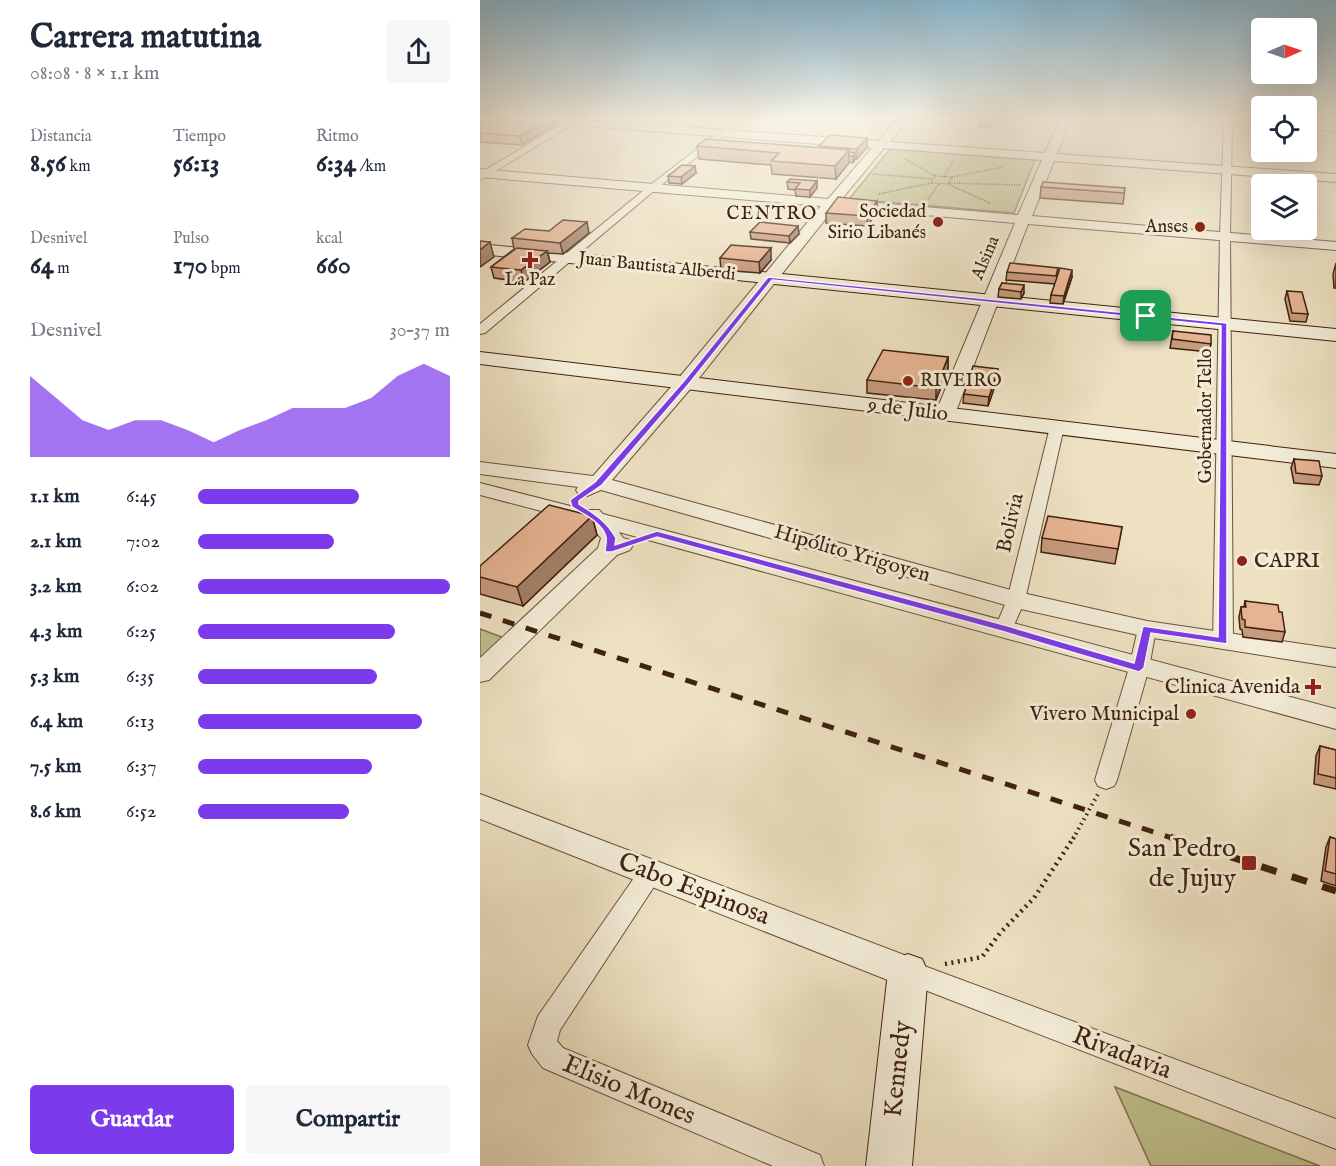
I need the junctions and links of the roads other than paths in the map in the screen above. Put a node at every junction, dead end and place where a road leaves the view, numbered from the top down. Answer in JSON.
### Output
{"nodes":[{"id":1,"x":672,"y":172,"type":"edge"},
{"id":2,"x":857,"y":172,"type":"edge"},
{"id":3,"x":1043,"y":172,"type":"edge"},
{"id":4,"x":1228,"y":172,"type":"edge"},
{"id":5,"x":1261,"y":172,"type":"edge"},
{"id":6,"x":482,"y":174,"type":"edge"},
{"id":7,"x":1336,"y":178,"type":"edge"},
{"id":8,"x":652,"y":188,"type":"junction"},
{"id":9,"x":831,"y":202,"type":"junction"},
{"id":10,"x":1023,"y":219,"type":"junction"},
{"id":11,"x":1225,"y":237,"type":"junction"},
{"id":12,"x":1336,"y":246,"type":"edge"},
{"id":13,"x":480,"y":249,"type":"edge"},
{"id":14,"x":568,"y":258,"type":"junction"},
{"id":15,"x":770,"y":278,"type":"junction"},
{"id":16,"x":989,"y":301,"type":"junction"},
{"id":17,"x":1225,"y":324,"type":"junction"},
{"id":18,"x":480,"y":330,"type":"edge"},
{"id":19,"x":1336,"y":335,"type":"edge"},
{"id":20,"x":480,"y":358,"type":"edge"},
{"id":21,"x":686,"y":383,"type":"junction"},
{"id":22,"x":945,"y":414,"type":"junction"},
{"id":23,"x":1057,"y":427,"type":"junction"},
{"id":24,"x":1224,"y":448,"type":"junction"},
{"id":25,"x":1336,"y":461,"type":"edge"},
{"id":26,"x":480,"y":468,"type":"edge"},
{"id":27,"x":598,"y":483,"type":"junction"},
{"id":28,"x":480,"y":489,"type":"edge"},
{"id":29,"x":677,"y":505,"type":"junction"},
{"id":30,"x":597,"y":518,"type":"junction"},
{"id":31,"x":657,"y":534,"type":"junction"},
{"id":32,"x":609,"y":550,"type":"junction"},
{"id":33,"x":1016,"y":600,"type":"junction"},
{"id":34,"x":1004,"y":628,"type":"junction"},
{"id":35,"x":1147,"y":629,"type":"junction"},
{"id":36,"x":1223,"y":642,"type":"junction"},
{"id":37,"x":1336,"y":658,"type":"edge"},
{"id":38,"x":1139,"y":668,"type":"junction"},
{"id":39,"x":480,"y":673,"type":"edge"},
{"id":40,"x":1336,"y":719,"type":"edge"},
{"id":41,"x":1106,"y":780,"type":"road end"},
{"id":42,"x":480,"y":806,"type":"edge"},
{"id":43,"x":651,"y":872,"type":"junction"},
{"id":44,"x":908,"y":972,"type":"junction"},
{"id":45,"x":1336,"y":1134,"type":"edge"},
{"id":46,"x":809,"y":1166,"type":"edge"},
{"id":47,"x":889,"y":1166,"type":"edge"}],
"edges":[{"from":1,"to":8,"type":"street"},
{"from":2,"to":9,"type":"street"},
{"from":3,"to":10,"type":"street","name":"Alsina"},
{"from":4,"to":11,"type":"street","name":"Gobernador Tello"},
{"from":5,"to":7,"type":"street"},
{"from":6,"to":8,"type":"street"},
{"from":8,"to":9,"type":"street"},
{"from":8,"to":14,"type":"street"},
{"from":9,"to":10,"type":"street"},
{"from":9,"to":15,"type":"street"},
{"from":10,"to":11,"type":"street"},
{"from":10,"to":16,"type":"street","name":"Alsina"},
{"from":11,"to":12,"type":"street"},
{"from":11,"to":17,"type":"street","name":"Gobernador Tello"},
{"from":13,"to":14,"type":"main road","name":"Juan Bautista Alberdi"},
{"from":14,"to":15,"type":"main road","name":"Juan Bautista Alberdi"},
{"from":14,"to":18,"type":"street"},
{"from":15,"to":16,"type":"main road","name":"Juan Bautista Alberdi"},
{"from":15,"to":21,"type":"street"},
{"from":16,"to":17,"type":"main road","name":"Juan Bautista Alberdi"},
{"from":16,"to":22,"type":"street","name":"Alsina"},
{"from":17,"to":19,"type":"main road","name":"Juan Bautista Alberdi"},
{"from":17,"to":24,"type":"street","name":"Gobernador Tello"},
{"from":20,"to":21,"type":"main road","name":"9 de Julio"},
{"from":21,"to":22,"type":"main road","name":"9 de Julio"},
{"from":21,"to":27,"type":"street"},
{"from":22,"to":23,"type":"main road","name":"9 de Julio"},
{"from":23,"to":24,"type":"main road","name":"9 de Julio"},
{"from":23,"to":33,"type":"street","name":"Bolivia"},
{"from":24,"to":25,"type":"main road","name":"9 de Julio"},
{"from":24,"to":36,"type":"street","name":"Gobernador Tello"},
{"from":26,"to":27,"type":"street","name":"Hipólito Yrigoyen"},
{"from":27,"to":29,"type":"street","name":"Hipólito Yrigoyen"},
{"from":27,"to":30,"type":"street"},
{"from":28,"to":30,"type":"street","name":"Hipólito Yrigoyen"},
{"from":29,"to":31,"type":"street"},
{"from":29,"to":33,"type":"street","name":"Hipólito Yrigoyen"},
{"from":30,"to":31,"type":"street","name":"Hipólito Yrigoyen"},
{"from":30,"to":32,"type":"street"},
{"from":31,"to":32,"type":"street"},
{"from":31,"to":34,"type":"street","name":"Hipólito Yrigoyen"},
{"from":32,"to":39,"type":"street"},
{"from":33,"to":34,"type":"street","name":"Bolivia"},
{"from":33,"to":35,"type":"street","name":"Hipólito Yrigoyen"},
{"from":34,"to":38,"type":"street","name":"Hipólito Yrigoyen"},
{"from":35,"to":36,"type":"street","name":"Hipólito Yrigoyen"},
{"from":35,"to":38,"type":"street"},
{"from":36,"to":37,"type":"street","name":"Hipólito Yrigoyen"},
{"from":38,"to":40,"type":"street","name":"Hipólito Yrigoyen"},
{"from":38,"to":41,"type":"street"},
{"from":42,"to":43,"type":"street","name":"Cabo Espinosa"},
{"from":43,"to":44,"type":"street","name":"Cabo Espinosa"},
{"from":43,"to":46,"type":"street","name":"Elisio Mones"},
{"from":44,"to":45,"type":"street","name":"Rivadavia"},
{"from":44,"to":47,"type":"main road","name":"Kennedy"}]}
